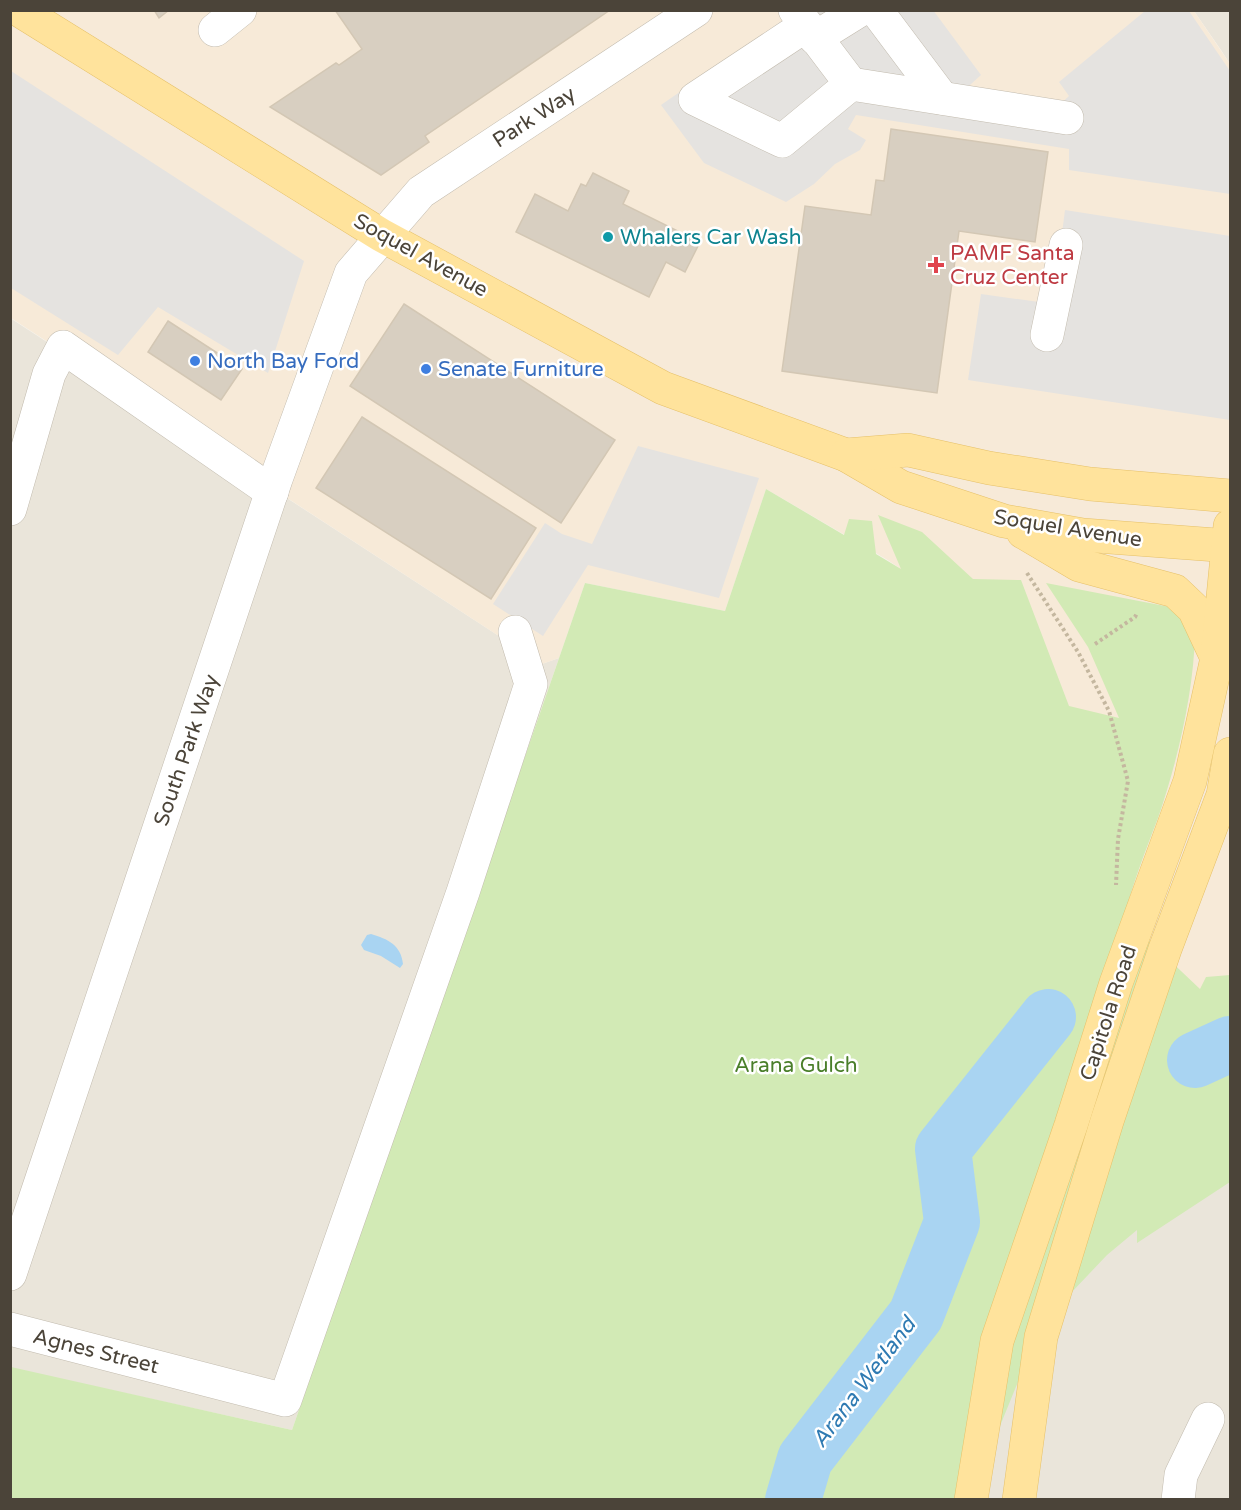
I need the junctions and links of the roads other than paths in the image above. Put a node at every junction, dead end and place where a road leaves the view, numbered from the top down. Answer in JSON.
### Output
{"nodes":[{"id":1,"x":19,"y":10,"type":"edge"},
{"id":2,"x":696,"y":10,"type":"edge"},
{"id":3,"x":860,"y":10,"type":"edge"},
{"id":4,"x":876,"y":10,"type":"edge"},
{"id":5,"x":805,"y":25,"type":"edge"},
{"id":6,"x":851,"y":84,"type":"junction"},
{"id":7,"x":942,"y":98,"type":"junction"},
{"id":8,"x":1067,"y":118,"type":"dead end"},
{"id":9,"x":381,"y":235,"type":"junction"},
{"id":10,"x":1066,"y":245,"type":"dead end"},
{"id":11,"x":1047,"y":335,"type":"dead end"},
{"id":12,"x":846,"y":455,"type":"junction"},
{"id":13,"x":272,"y":492,"type":"junction"},
{"id":14,"x":1230,"y":496,"type":"edge"},
{"id":15,"x":10,"y":509,"type":"edge"},
{"id":16,"x":1004,"y":521,"type":"junction"},
{"id":17,"x":1230,"y":539,"type":"edge"},
{"id":18,"x":515,"y":632,"type":"dead end"},
{"id":19,"x":1217,"y":658,"type":"junction"},
{"id":20,"x":1230,"y":754,"type":"edge"},
{"id":21,"x":10,"y":1274,"type":"edge"},
{"id":22,"x":10,"y":1329,"type":"edge"},
{"id":23,"x":1208,"y":1419,"type":"dead end"},
{"id":24,"x":971,"y":1500,"type":"edge"},
{"id":25,"x":1019,"y":1500,"type":"edge"},
{"id":26,"x":1178,"y":1500,"type":"edge"}],
"edges":[{"from":1,"to":9,"type":"main road","name":"Soquel Avenue"},
{"from":2,"to":9,"type":"street","name":"Park Way"},
{"from":3,"to":5,"type":"street"},
{"from":4,"to":7,"type":"street"},
{"from":5,"to":6,"type":"street"},
{"from":5,"to":6,"type":"street"},
{"from":6,"to":7,"type":"street"},
{"from":7,"to":8,"type":"street"},
{"from":9,"to":12,"type":"main road","name":"Soquel Avenue"},
{"from":9,"to":13,"type":"street","name":"South Park Way"},
{"from":10,"to":11,"type":"street"},
{"from":12,"to":14,"type":"main road","name":"Soquel Avenue"},
{"from":12,"to":16,"type":"main road","name":"Soquel Avenue"},
{"from":13,"to":15,"type":"street"},
{"from":13,"to":21,"type":"street","name":"South Park Way"},
{"from":16,"to":17,"type":"main road","name":"Soquel Avenue"},
{"from":16,"to":19,"type":"main road"},
{"from":17,"to":19,"type":"main road","name":"Capitola Road"},
{"from":18,"to":22,"type":"street","name":"Agnes Street"},
{"from":19,"to":24,"type":"main road","name":"Capitola Road"},
{"from":20,"to":25,"type":"main road","name":"Capitola Road"},
{"from":23,"to":26,"type":"street"}]}
